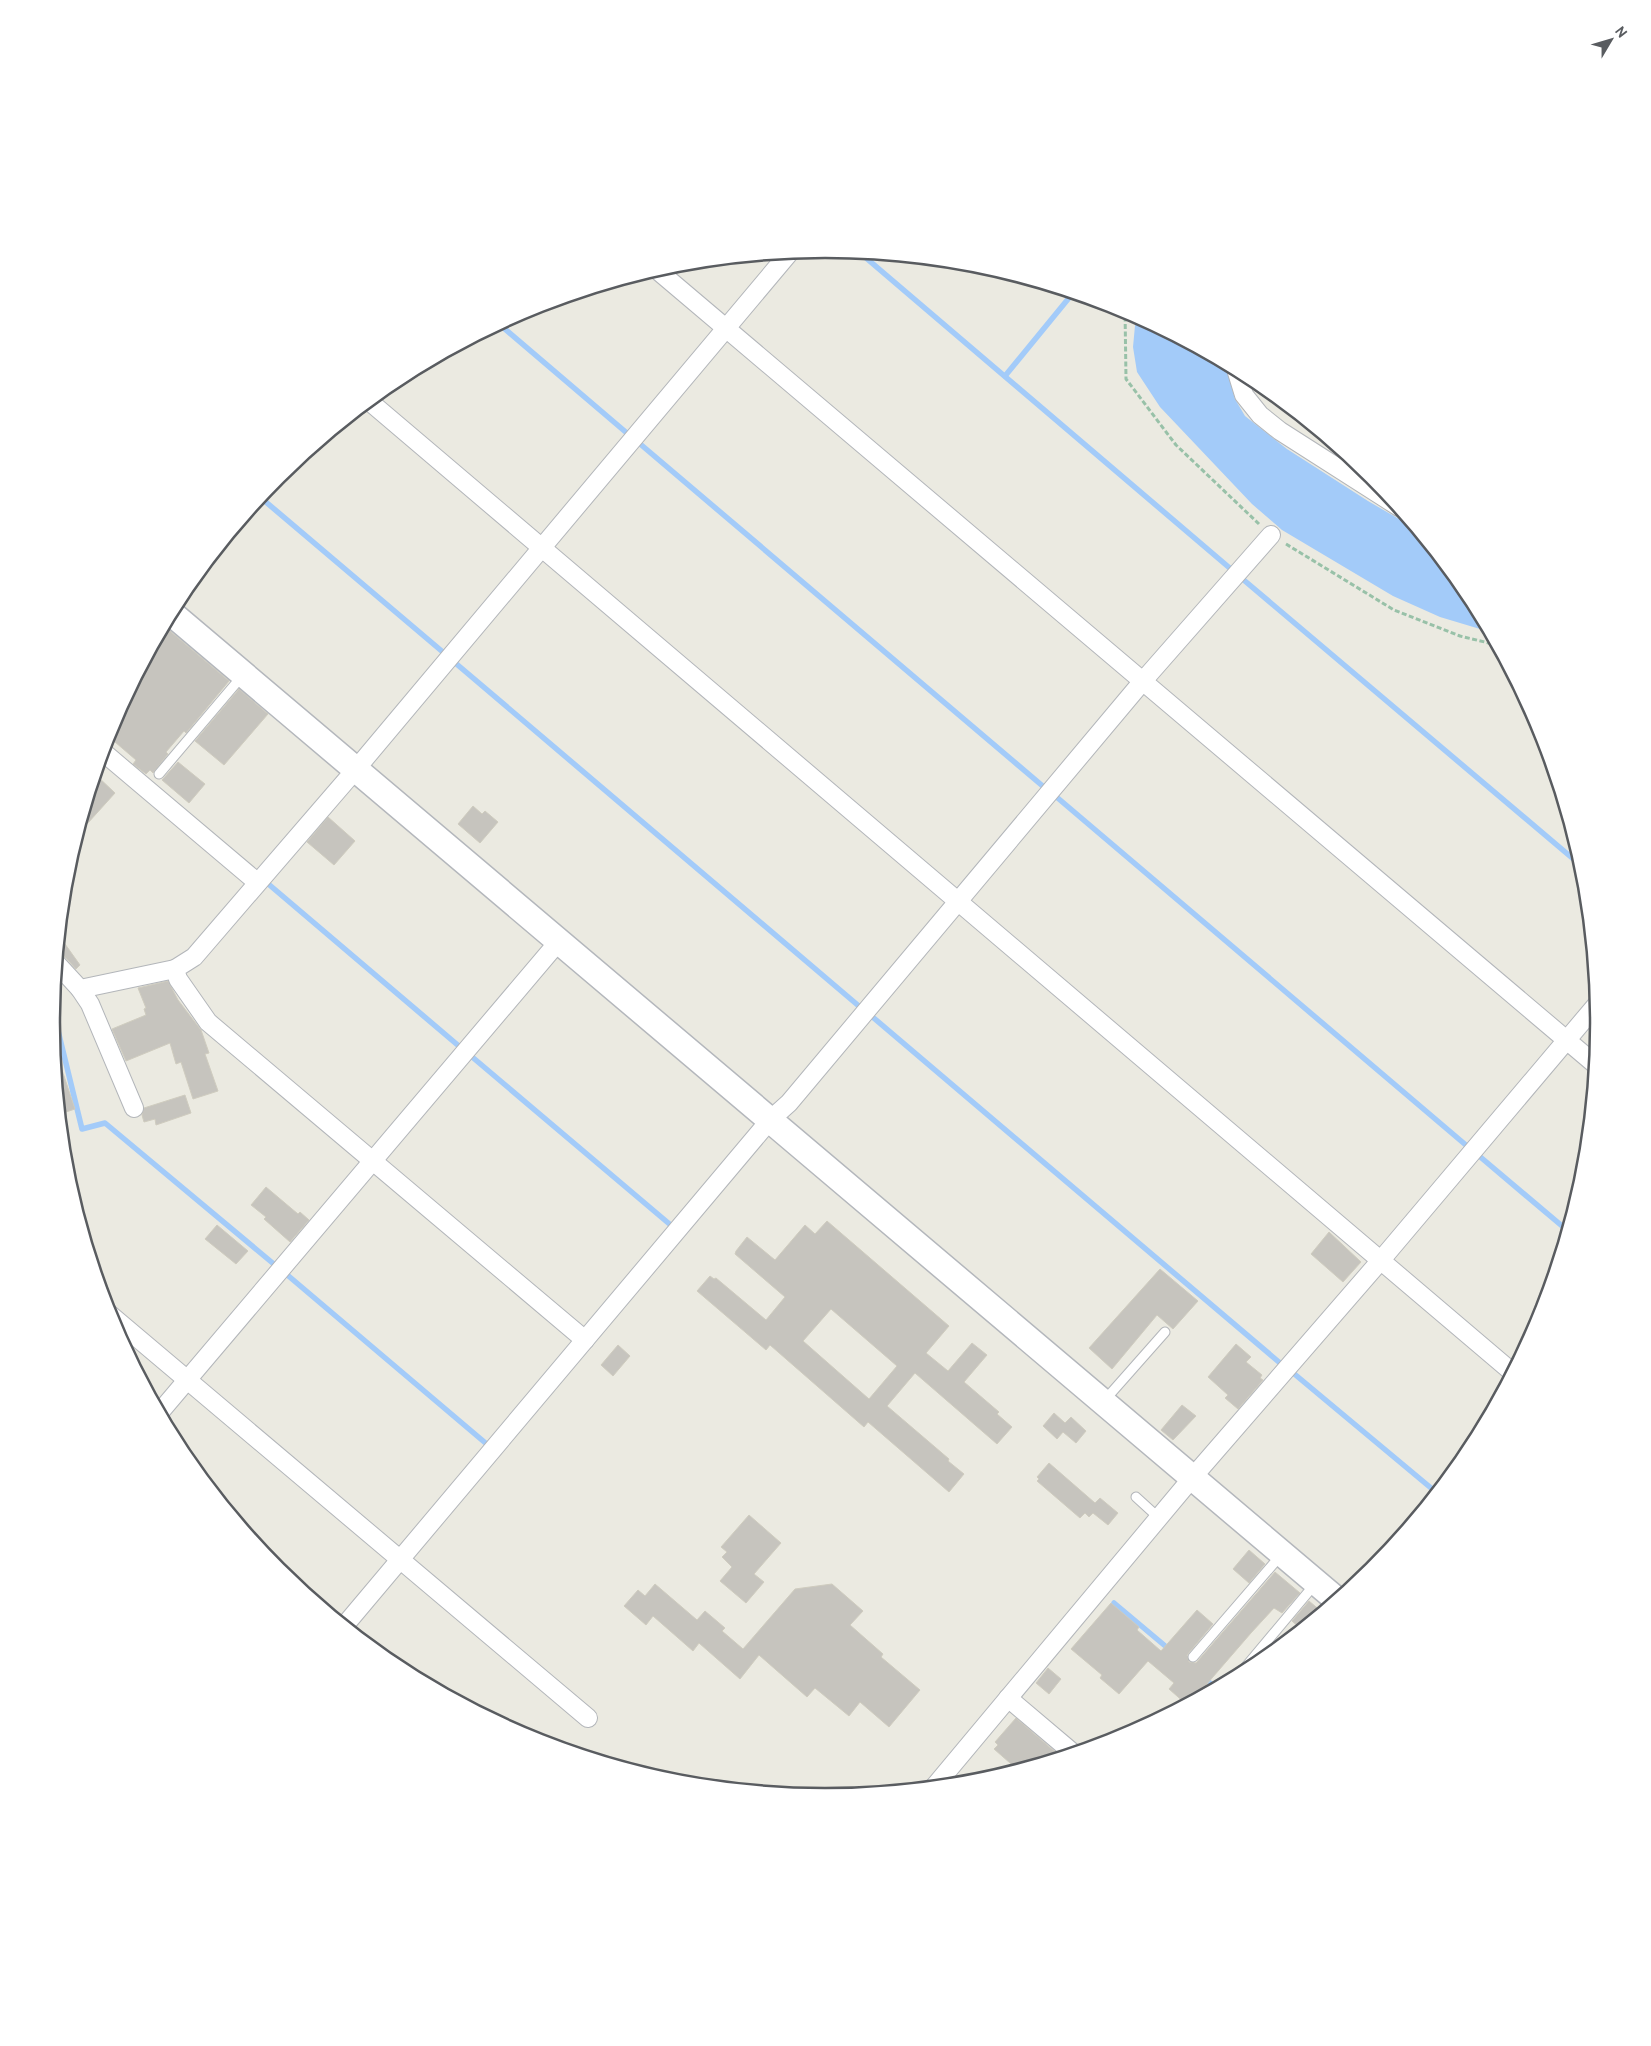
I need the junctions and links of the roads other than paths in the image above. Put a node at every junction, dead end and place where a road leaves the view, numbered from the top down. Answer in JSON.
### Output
{"nodes":[{"id":1,"x":784,"y":259,"type":"edge"},
{"id":2,"x":663,"y":275,"type":"edge"},
{"id":3,"x":726,"y":328,"type":"junction"},
{"id":4,"x":1239,"y":380,"type":"edge"},
{"id":5,"x":374,"y":406,"type":"edge"},
{"id":6,"x":1378,"y":493,"type":"edge"},
{"id":7,"x":1270,"y":535,"type":"road end"},
{"id":8,"x":541,"y":548,"type":"junction"},
{"id":9,"x":177,"y":618,"type":"edge"},
{"id":10,"x":244,"y":674,"type":"junction"},
{"id":11,"x":1142,"y":682,"type":"junction"},
{"id":12,"x":108,"y":757,"type":"edge"},
{"id":13,"x":356,"y":769,"type":"junction"},
{"id":14,"x":159,"y":774,"type":"dead end"},
{"id":15,"x":257,"y":882,"type":"junction"},
{"id":16,"x":957,"y":901,"type":"junction"},
{"id":17,"x":559,"y":941,"type":"junction"},
{"id":18,"x":175,"y":969,"type":"junction"},
{"id":19,"x":62,"y":970,"type":"edge"},
{"id":20,"x":80,"y":989,"type":"junction"},
{"id":21,"x":1591,"y":1012,"type":"edge"},
{"id":22,"x":1566,"y":1040,"type":"junction"},
{"id":23,"x":1590,"y":1060,"type":"edge"},
{"id":24,"x":134,"y":1108,"type":"dead end"},
{"id":25,"x":770,"y":1120,"type":"junction"},
{"id":26,"x":374,"y":1160,"type":"junction"},
{"id":27,"x":1381,"y":1260,"type":"junction"},
{"id":28,"x":122,"y":1325,"type":"edge"},
{"id":29,"x":1165,"y":1332,"type":"dead end"},
{"id":30,"x":585,"y":1340,"type":"junction"},
{"id":31,"x":1508,"y":1369,"type":"edge"},
{"id":32,"x":188,"y":1380,"type":"junction"},
{"id":33,"x":1102,"y":1402,"type":"junction"},
{"id":34,"x":164,"y":1408,"type":"edge"},
{"id":35,"x":1192,"y":1478,"type":"junction"},
{"id":36,"x":1136,"y":1497,"type":"dead end"},
{"id":37,"x":1159,"y":1518,"type":"junction"},
{"id":38,"x":1281,"y":1554,"type":"junction"},
{"id":39,"x":400,"y":1559,"type":"junction"},
{"id":40,"x":1316,"y":1583,"type":"junction"},
{"id":41,"x":1332,"y":1597,"type":"edge"},
{"id":42,"x":348,"y":1621,"type":"edge"},
{"id":43,"x":1193,"y":1657,"type":"dead end"},
{"id":44,"x":1254,"y":1657,"type":"edge"},
{"id":45,"x":1008,"y":1698,"type":"junction"},
{"id":46,"x":588,"y":1718,"type":"dead end"},
{"id":47,"x":1068,"y":1749,"type":"edge"},
{"id":48,"x":939,"y":1780,"type":"edge"}],
"edges":[{"from":1,"to":3,"type":"street"},
{"from":2,"to":3,"type":"street"},
{"from":3,"to":8,"type":"street"},
{"from":3,"to":11,"type":"street"},
{"from":4,"to":6,"type":"street"},
{"from":5,"to":8,"type":"street"},
{"from":7,"to":11,"type":"street"},
{"from":8,"to":13,"type":"street"},
{"from":8,"to":16,"type":"street"},
{"from":9,"to":10,"type":"street"},
{"from":10,"to":13,"type":"street"},
{"from":10,"to":14,"type":"lane"},
{"from":11,"to":16,"type":"street"},
{"from":11,"to":22,"type":"street"},
{"from":12,"to":15,"type":"street"},
{"from":13,"to":15,"type":"street"},
{"from":13,"to":17,"type":"street"},
{"from":15,"to":18,"type":"street"},
{"from":16,"to":25,"type":"street"},
{"from":16,"to":27,"type":"street"},
{"from":17,"to":25,"type":"street"},
{"from":17,"to":26,"type":"street"},
{"from":18,"to":20,"type":"street"},
{"from":18,"to":26,"type":"street"},
{"from":19,"to":20,"type":"street"},
{"from":20,"to":24,"type":"street"},
{"from":21,"to":22,"type":"street"},
{"from":22,"to":23,"type":"street"},
{"from":22,"to":27,"type":"street"},
{"from":25,"to":30,"type":"street"},
{"from":25,"to":33,"type":"street"},
{"from":26,"to":30,"type":"street"},
{"from":26,"to":32,"type":"street"},
{"from":27,"to":31,"type":"street"},
{"from":27,"to":35,"type":"street"},
{"from":28,"to":32,"type":"street"},
{"from":29,"to":33,"type":"lane"},
{"from":30,"to":39,"type":"street"},
{"from":32,"to":34,"type":"street"},
{"from":32,"to":39,"type":"street"},
{"from":33,"to":35,"type":"street"},
{"from":35,"to":37,"type":"street"},
{"from":35,"to":38,"type":"street"},
{"from":36,"to":37,"type":"lane"},
{"from":37,"to":45,"type":"street"},
{"from":38,"to":40,"type":"street"},
{"from":38,"to":43,"type":"lane"},
{"from":39,"to":42,"type":"street"},
{"from":39,"to":46,"type":"street"},
{"from":40,"to":41,"type":"street"},
{"from":40,"to":44,"type":"lane"},
{"from":45,"to":47,"type":"street"},
{"from":45,"to":48,"type":"street"}]}
